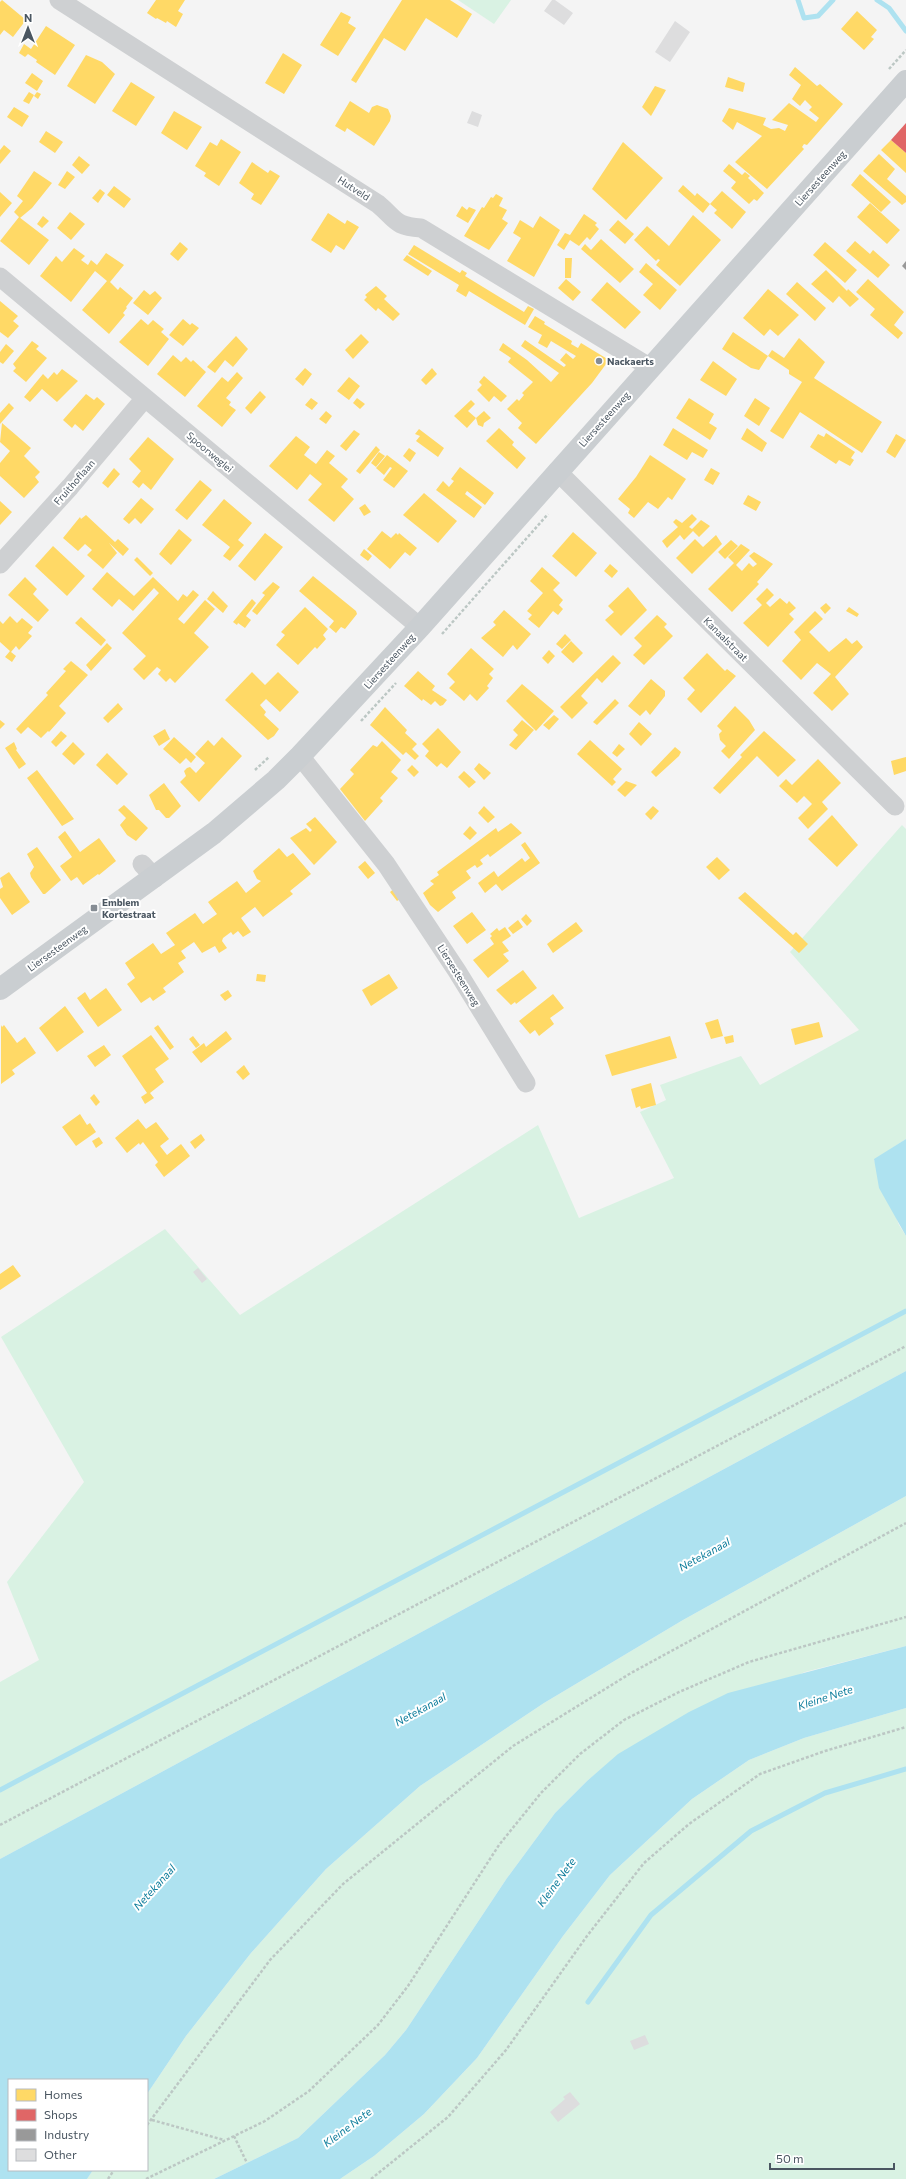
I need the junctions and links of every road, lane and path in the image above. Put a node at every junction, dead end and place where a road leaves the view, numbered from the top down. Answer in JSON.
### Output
{"nodes":[{"id":1,"x":59,"y":0,"type":"edge"},
{"id":2,"x":906,"y":81,"type":"edge"},
{"id":3,"x":0,"y":276,"type":"edge"},
{"id":4,"x":651,"y":368,"type":"junction"},
{"id":5,"x":145,"y":398,"type":"junction"},
{"id":6,"x":557,"y":471,"type":"junction"},
{"id":7,"x":0,"y":564,"type":"edge"},
{"id":8,"x":420,"y":627,"type":"junction"},
{"id":9,"x":275,"y":752,"type":"dead end"},
{"id":10,"x":300,"y":756,"type":"junction"},
{"id":11,"x":253,"y":772,"type":"dead end"},
{"id":12,"x":895,"y":806,"type":"dead end"},
{"id":13,"x":0,"y":989,"type":"edge"},
{"id":14,"x":526,"y":1083,"type":"dead end"},
{"id":15,"x":906,"y":1346,"type":"edge"},
{"id":16,"x":906,"y":1522,"type":"edge"},
{"id":17,"x":906,"y":1617,"type":"edge"},
{"id":18,"x":906,"y":1727,"type":"edge"},
{"id":19,"x":0,"y":1825,"type":"edge"},
{"id":20,"x":151,"y":2120,"type":"junction"},
{"id":21,"x":148,"y":2124,"type":"edge"},
{"id":22,"x":234,"y":2136,"type":"junction"},
{"id":23,"x":224,"y":2140,"type":"junction"},
{"id":24,"x":247,"y":2163,"type":"dead end"},
{"id":25,"x":146,"y":2179,"type":"edge"},
{"id":26,"x":371,"y":2179,"type":"edge"}],
"edges":[{"from":1,"to":4,"type":"street","name":"Hutveld"},
{"from":2,"to":4,"type":"main road","name":"Liersesteenweg"},
{"from":3,"to":5,"type":"street","name":"Spoorweglei"},
{"from":4,"to":6,"type":"main road","name":"Liersesteenweg"},
{"from":5,"to":7,"type":"street","name":"Fruithoflaan"},
{"from":5,"to":8,"type":"street","name":"Spoorweglei"},
{"from":6,"to":8,"type":"main road","name":"Liersesteenweg"},
{"from":6,"to":12,"type":"street","name":"Kanaalstraat"},
{"from":8,"to":10,"type":"main road","name":"Liersesteenweg"},
{"from":9,"to":11,"type":"path"},
{"from":10,"to":13,"type":"main road","name":"Liersesteenweg"},
{"from":10,"to":14,"type":"street","name":"Liersesteenweg"},
{"from":15,"to":19,"type":"path"},
{"from":16,"to":20,"type":"path"},
{"from":17,"to":22,"type":"path"},
{"from":18,"to":26,"type":"path"},
{"from":20,"to":21,"type":"path"},
{"from":20,"to":23,"type":"path"},
{"from":22,"to":23,"type":"path"},
{"from":22,"to":24,"type":"path"},
{"from":23,"to":25,"type":"path"}]}
